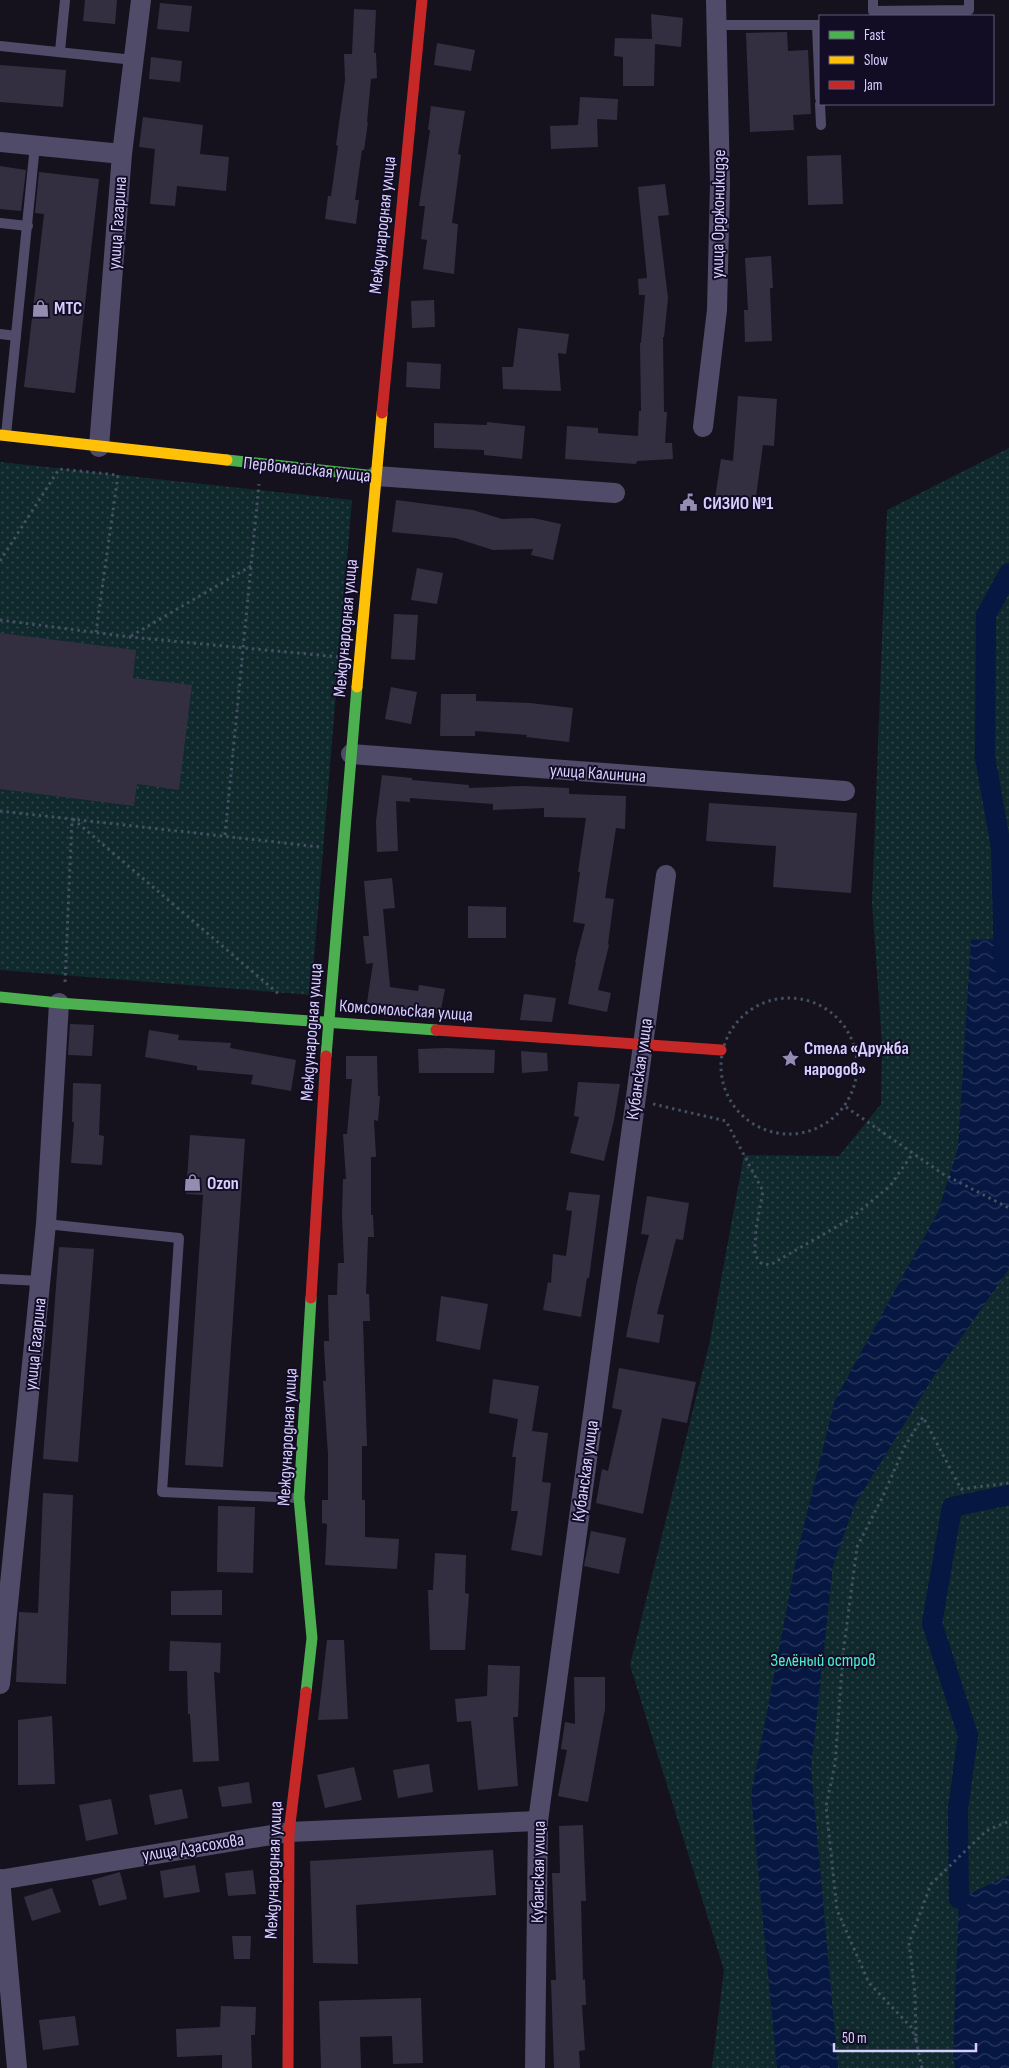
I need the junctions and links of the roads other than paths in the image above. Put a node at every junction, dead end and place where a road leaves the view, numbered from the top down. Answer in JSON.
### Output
{"nodes":[{"id":1,"x":65,"y":0,"type":"edge"},
{"id":2,"x":141,"y":0,"type":"edge"},
{"id":3,"x":422,"y":0,"type":"edge"},
{"id":4,"x":716,"y":0,"type":"edge"},
{"id":5,"x":872,"y":0,"type":"edge"},
{"id":6,"x":969,"y":0,"type":"edge"},
{"id":7,"x":716,"y":25,"type":"junction"},
{"id":8,"x":0,"y":46,"type":"edge"},
{"id":9,"x":60,"y":51,"type":"junction"},
{"id":10,"x":134,"y":60,"type":"junction"},
{"id":11,"x":819,"y":74,"type":"edge"},
{"id":12,"x":820,"y":105,"type":"edge"},
{"id":13,"x":821,"y":125,"type":"dead end"},
{"id":14,"x":0,"y":142,"type":"edge"},
{"id":15,"x":36,"y":145,"type":"junction"},
{"id":16,"x":122,"y":154,"type":"junction"},
{"id":17,"x":0,"y":223,"type":"edge"},
{"id":18,"x":28,"y":226,"type":"junction"},
{"id":19,"x":0,"y":334,"type":"edge"},
{"id":20,"x":16,"y":336,"type":"junction"},
{"id":21,"x":703,"y":427,"type":"dead end"},
{"id":22,"x":3,"y":436,"type":"edge"},
{"id":23,"x":99,"y":447,"type":"junction"},
{"id":24,"x":376,"y":476,"type":"junction"},
{"id":25,"x":615,"y":493,"type":"dead end"},
{"id":26,"x":351,"y":754,"type":"junction"},
{"id":27,"x":845,"y":791,"type":"dead end"},
{"id":28,"x":666,"y":875,"type":"dead end"},
{"id":29,"x":62,"y":994,"type":"junction"},
{"id":30,"x":0,"y":997,"type":"edge"},
{"id":31,"x":328,"y":1022,"type":"junction"},
{"id":32,"x":642,"y":1044,"type":"junction"},
{"id":33,"x":720,"y":1050,"type":"road end"},
{"id":34,"x":46,"y":1224,"type":"junction"},
{"id":35,"x":0,"y":1279,"type":"edge"},
{"id":36,"x":41,"y":1281,"type":"junction"},
{"id":37,"x":299,"y":1498,"type":"junction"},
{"id":38,"x":0,"y":1684,"type":"edge"},
{"id":39,"x":538,"y":1821,"type":"junction"},
{"id":40,"x":289,"y":1832,"type":"junction"},
{"id":41,"x":0,"y":1880,"type":"edge"},
{"id":42,"x":17,"y":2068,"type":"edge"},
{"id":43,"x":288,"y":2068,"type":"edge"},
{"id":44,"x":535,"y":2068,"type":"edge"}],
"edges":[{"from":1,"to":9,"type":"lane"},
{"from":2,"to":10,"type":"street","name":"улица Гагарина"},
{"from":3,"to":24,"type":"main road","name":"Международная улица"},
{"from":4,"to":7,"type":"street","name":"улица Орджоникидзе"},
{"from":5,"to":6,"type":"lane"},
{"from":7,"to":11,"type":"lane"},
{"from":7,"to":21,"type":"street","name":"улица Орджоникидзе"},
{"from":8,"to":9,"type":"lane"},
{"from":9,"to":10,"type":"lane"},
{"from":10,"to":16,"type":"street","name":"улица Гагарина"},
{"from":12,"to":13,"type":"lane"},
{"from":14,"to":15,"type":"street"},
{"from":15,"to":16,"type":"street"},
{"from":15,"to":18,"type":"lane"},
{"from":16,"to":23,"type":"street","name":"улица Гагарина"},
{"from":17,"to":18,"type":"lane"},
{"from":18,"to":20,"type":"lane"},
{"from":19,"to":20,"type":"lane"},
{"from":20,"to":22,"type":"lane"},
{"from":22,"to":23,"type":"main road","name":"Первомайская улица"},
{"from":23,"to":24,"type":"main road","name":"Первомайская улица"},
{"from":24,"to":25,"type":"street","name":"Первомайская улица"},
{"from":24,"to":26,"type":"main road","name":"Международная улица"},
{"from":26,"to":27,"type":"street","name":"улица Калинина"},
{"from":26,"to":31,"type":"main road","name":"Международная улица"},
{"from":28,"to":32,"type":"street","name":"Кубанская улица"},
{"from":29,"to":30,"type":"main road","name":"Комсомольская улица"},
{"from":29,"to":31,"type":"main road","name":"Комсомольская улица"},
{"from":29,"to":34,"type":"street","name":"улица Гагарина"},
{"from":31,"to":32,"type":"main road","name":"Комсомольская улица"},
{"from":31,"to":37,"type":"main road","name":"Международная улица"},
{"from":32,"to":33,"type":"main road","name":"Комсомольская улица"},
{"from":32,"to":39,"type":"street","name":"Кубанская улица"},
{"from":34,"to":36,"type":"street","name":"улица Гагарина"},
{"from":34,"to":37,"type":"lane"},
{"from":35,"to":36,"type":"lane"},
{"from":36,"to":38,"type":"street","name":"улица Гагарина"},
{"from":37,"to":40,"type":"main road","name":"Международная улица"},
{"from":39,"to":40,"type":"street","name":"улица Дзасохова"},
{"from":39,"to":44,"type":"street","name":"Кубанская улица"},
{"from":40,"to":41,"type":"street","name":"улица Дзасохова"},
{"from":40,"to":43,"type":"main road","name":"Международная улица"},
{"from":41,"to":42,"type":"street"}]}
